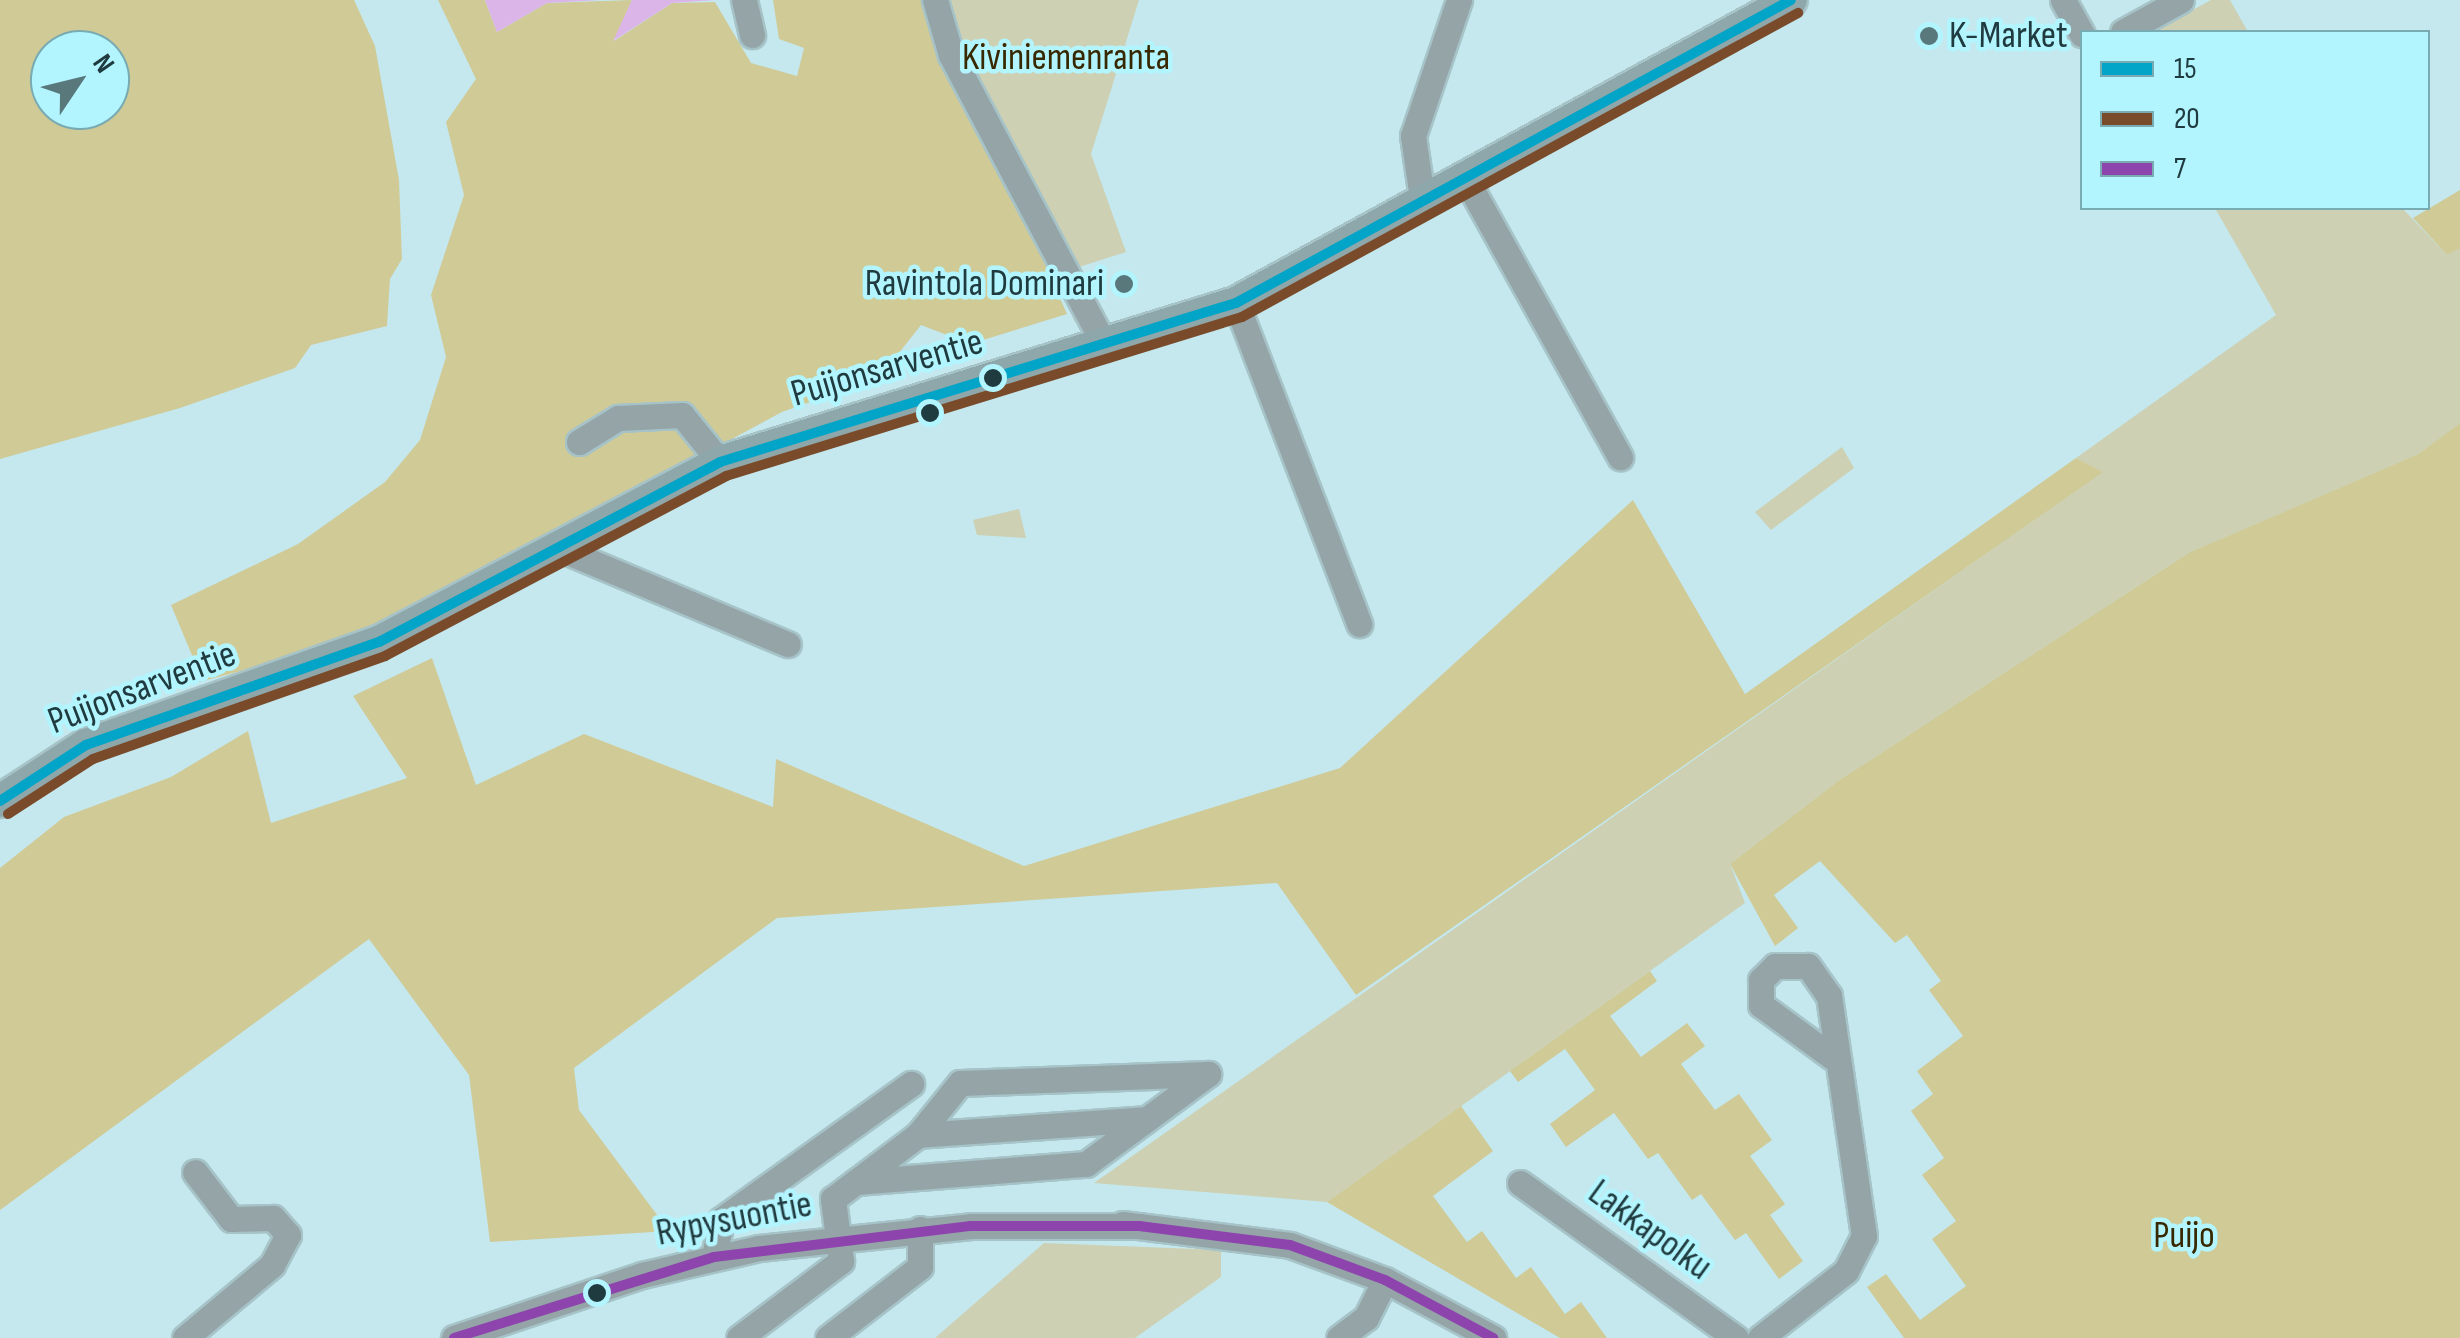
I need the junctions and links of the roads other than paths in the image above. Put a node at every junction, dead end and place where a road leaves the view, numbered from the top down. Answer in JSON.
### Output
{"nodes":[{"id":1,"x":744,"y":0,"type":"edge"},
{"id":2,"x":934,"y":0,"type":"edge"},
{"id":3,"x":1459,"y":0,"type":"edge"},
{"id":4,"x":1791,"y":0,"type":"edge"},
{"id":5,"x":2063,"y":0,"type":"edge"},
{"id":6,"x":2181,"y":0,"type":"edge"},
{"id":7,"x":2080,"y":30,"type":"edge"},
{"id":8,"x":2128,"y":30,"type":"edge"},
{"id":9,"x":752,"y":35,"type":"dead end"},
{"id":10,"x":1467,"y":181,"type":"junction"},
{"id":11,"x":1423,"y":206,"type":"junction"},
{"id":12,"x":1236,"y":302,"type":"junction"},
{"id":13,"x":1106,"y":348,"type":"junction"},
{"id":14,"x":579,"y":442,"type":"dead end"},
{"id":15,"x":1620,"y":457,"type":"dead end"},
{"id":16,"x":720,"y":462,"type":"junction"},
{"id":17,"x":558,"y":548,"type":"junction"},
{"id":18,"x":1359,"y":624,"type":"dead end"},
{"id":19,"x":788,"y":644,"type":"dead end"},
{"id":20,"x":0,"y":800,"type":"edge"},
{"id":21,"x":1832,"y":1058,"type":"dead end"},
{"id":22,"x":911,"y":1084,"type":"dead end"},
{"id":23,"x":1148,"y":1118,"type":"junction"},
{"id":24,"x":918,"y":1135,"type":"junction"},
{"id":25,"x":194,"y":1172,"type":"dead end"},
{"id":26,"x":856,"y":1182,"type":"junction"},
{"id":27,"x":1520,"y":1183,"type":"dead end"},
{"id":28,"x":920,"y":1229,"type":"junction"},
{"id":29,"x":835,"y":1237,"type":"junction"},
{"id":30,"x":714,"y":1257,"type":"junction"},
{"id":31,"x":1385,"y":1280,"type":"junction"},
{"id":32,"x":185,"y":1338,"type":"edge"},
{"id":33,"x":454,"y":1338,"type":"edge"},
{"id":34,"x":739,"y":1338,"type":"edge"},
{"id":35,"x":828,"y":1338,"type":"edge"},
{"id":36,"x":1339,"y":1338,"type":"edge"},
{"id":37,"x":1494,"y":1338,"type":"edge"},
{"id":38,"x":1736,"y":1338,"type":"edge"},
{"id":39,"x":1760,"y":1338,"type":"edge"}],
"edges":[{"from":1,"to":9,"type":"street"},
{"from":2,"to":13,"type":"street"},
{"from":3,"to":11,"type":"street"},
{"from":4,"to":10,"type":"main road","name":"Puijonsarventie"},
{"from":5,"to":7,"type":"street"},
{"from":6,"to":8,"type":"street"},
{"from":10,"to":11,"type":"main road","name":"Puijonsarventie"},
{"from":10,"to":15,"type":"street"},
{"from":11,"to":12,"type":"main road","name":"Puijonsarventie"},
{"from":12,"to":13,"type":"main road","name":"Puijonsarventie"},
{"from":12,"to":18,"type":"street"},
{"from":13,"to":16,"type":"main road","name":"Puijonsarventie"},
{"from":14,"to":16,"type":"street"},
{"from":16,"to":17,"type":"main road","name":"Puijonsarventie"},
{"from":17,"to":19,"type":"street"},
{"from":17,"to":20,"type":"main road","name":"Puijonsarventie"},
{"from":21,"to":39,"type":"street"},
{"from":22,"to":30,"type":"street"},
{"from":23,"to":24,"type":"street"},
{"from":23,"to":24,"type":"street"},
{"from":23,"to":26,"type":"street"},
{"from":24,"to":26,"type":"street"},
{"from":25,"to":32,"type":"street"},
{"from":26,"to":29,"type":"street"},
{"from":27,"to":38,"type":"street","name":"Lakkapolku"},
{"from":28,"to":29,"type":"street","name":"Rypysuontie"},
{"from":28,"to":31,"type":"street","name":"Rypysuontie"},
{"from":28,"to":35,"type":"street"},
{"from":29,"to":30,"type":"street","name":"Rypysuontie"},
{"from":29,"to":34,"type":"street"},
{"from":30,"to":33,"type":"street","name":"Rypysuontie"},
{"from":31,"to":36,"type":"street"},
{"from":31,"to":37,"type":"street","name":"Rypysuontie"}]}
